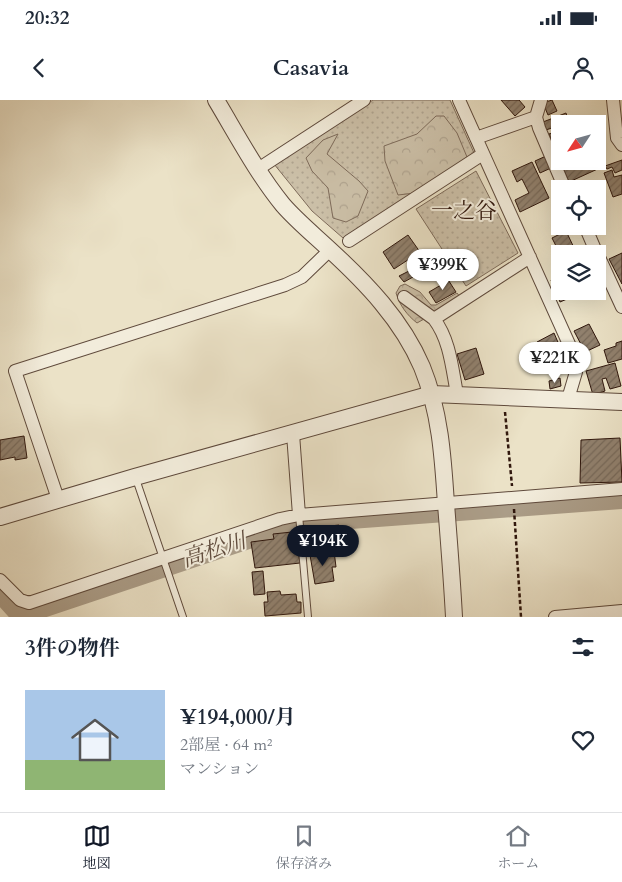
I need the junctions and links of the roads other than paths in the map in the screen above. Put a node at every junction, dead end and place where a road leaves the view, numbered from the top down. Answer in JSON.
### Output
{"nodes":[{"id":1,"x":216,"y":100,"type":"edge"},
{"id":2,"x":364,"y":100,"type":"edge"},
{"id":3,"x":459,"y":100,"type":"edge"},
{"id":4,"x":542,"y":100,"type":"edge"},
{"id":5,"x":613,"y":100,"type":"edge"},
{"id":6,"x":536,"y":116,"type":"junction"},
{"id":7,"x":476,"y":138,"type":"junction"},
{"id":8,"x":622,"y":145,"type":"edge"},
{"id":9,"x":483,"y":154,"type":"junction"},
{"id":10,"x":258,"y":169,"type":"junction"},
{"id":11,"x":561,"y":180,"type":"edge"},
{"id":12,"x":350,"y":241,"type":"dead end"},
{"id":13,"x":330,"y":250,"type":"junction"},
{"id":14,"x":530,"y":257,"type":"junction"},
{"id":15,"x":606,"y":272,"type":"edge"},
{"id":16,"x":404,"y":297,"type":"dead end"},
{"id":17,"x":620,"y":299,"type":"edge"},
{"id":18,"x":434,"y":319,"type":"junction"},
{"id":19,"x":432,"y":394,"type":"junction"},
{"id":20,"x":456,"y":394,"type":"junction"},
{"id":21,"x":568,"y":400,"type":"junction"},
{"id":22,"x":622,"y":402,"type":"edge"},
{"id":23,"x":293,"y":434,"type":"junction"},
{"id":24,"x":135,"y":477,"type":"junction"},
{"id":25,"x":622,"y":490,"type":"edge"},
{"id":26,"x":58,"y":500,"type":"junction"},
{"id":27,"x":447,"y":509,"type":"junction"},
{"id":28,"x":0,"y":517,"type":"edge"},
{"id":29,"x":300,"y":521,"type":"junction"},
{"id":30,"x":164,"y":562,"type":"junction"},
{"id":31,"x":0,"y":580,"type":"edge"},
{"id":32,"x":622,"y":611,"type":"edge"},
{"id":33,"x":183,"y":617,"type":"edge"},
{"id":34,"x":308,"y":617,"type":"edge"},
{"id":35,"x":454,"y":617,"type":"edge"},
{"id":36,"x":555,"y":617,"type":"edge"}],
"edges":[{"from":1,"to":10,"type":"street"},
{"from":2,"to":10,"type":"street"},
{"from":3,"to":7,"type":"street"},
{"from":4,"to":6,"type":"street"},
{"from":5,"to":8,"type":"street"},
{"from":6,"to":7,"type":"street"},
{"from":6,"to":11,"type":"street"},
{"from":7,"to":9,"type":"street"},
{"from":9,"to":12,"type":"street"},
{"from":9,"to":14,"type":"street"},
{"from":10,"to":13,"type":"street"},
{"from":13,"to":19,"type":"street"},
{"from":13,"to":26,"type":"street"},
{"from":14,"to":18,"type":"street"},
{"from":14,"to":21,"type":"street"},
{"from":15,"to":17,"type":"street"},
{"from":16,"to":18,"type":"street"},
{"from":18,"to":20,"type":"street"},
{"from":19,"to":20,"type":"street"},
{"from":19,"to":23,"type":"street"},
{"from":19,"to":27,"type":"street"},
{"from":20,"to":21,"type":"street"},
{"from":21,"to":22,"type":"street"},
{"from":23,"to":24,"type":"street"},
{"from":23,"to":29,"type":"street"},
{"from":24,"to":26,"type":"street"},
{"from":24,"to":30,"type":"lane"},
{"from":25,"to":27,"type":"street"},
{"from":26,"to":28,"type":"street"},
{"from":27,"to":29,"type":"street"},
{"from":27,"to":35,"type":"street"},
{"from":29,"to":30,"type":"street"},
{"from":29,"to":34,"type":"lane"},
{"from":30,"to":31,"type":"street"},
{"from":30,"to":33,"type":"lane"},
{"from":32,"to":36,"type":"street"}]}
